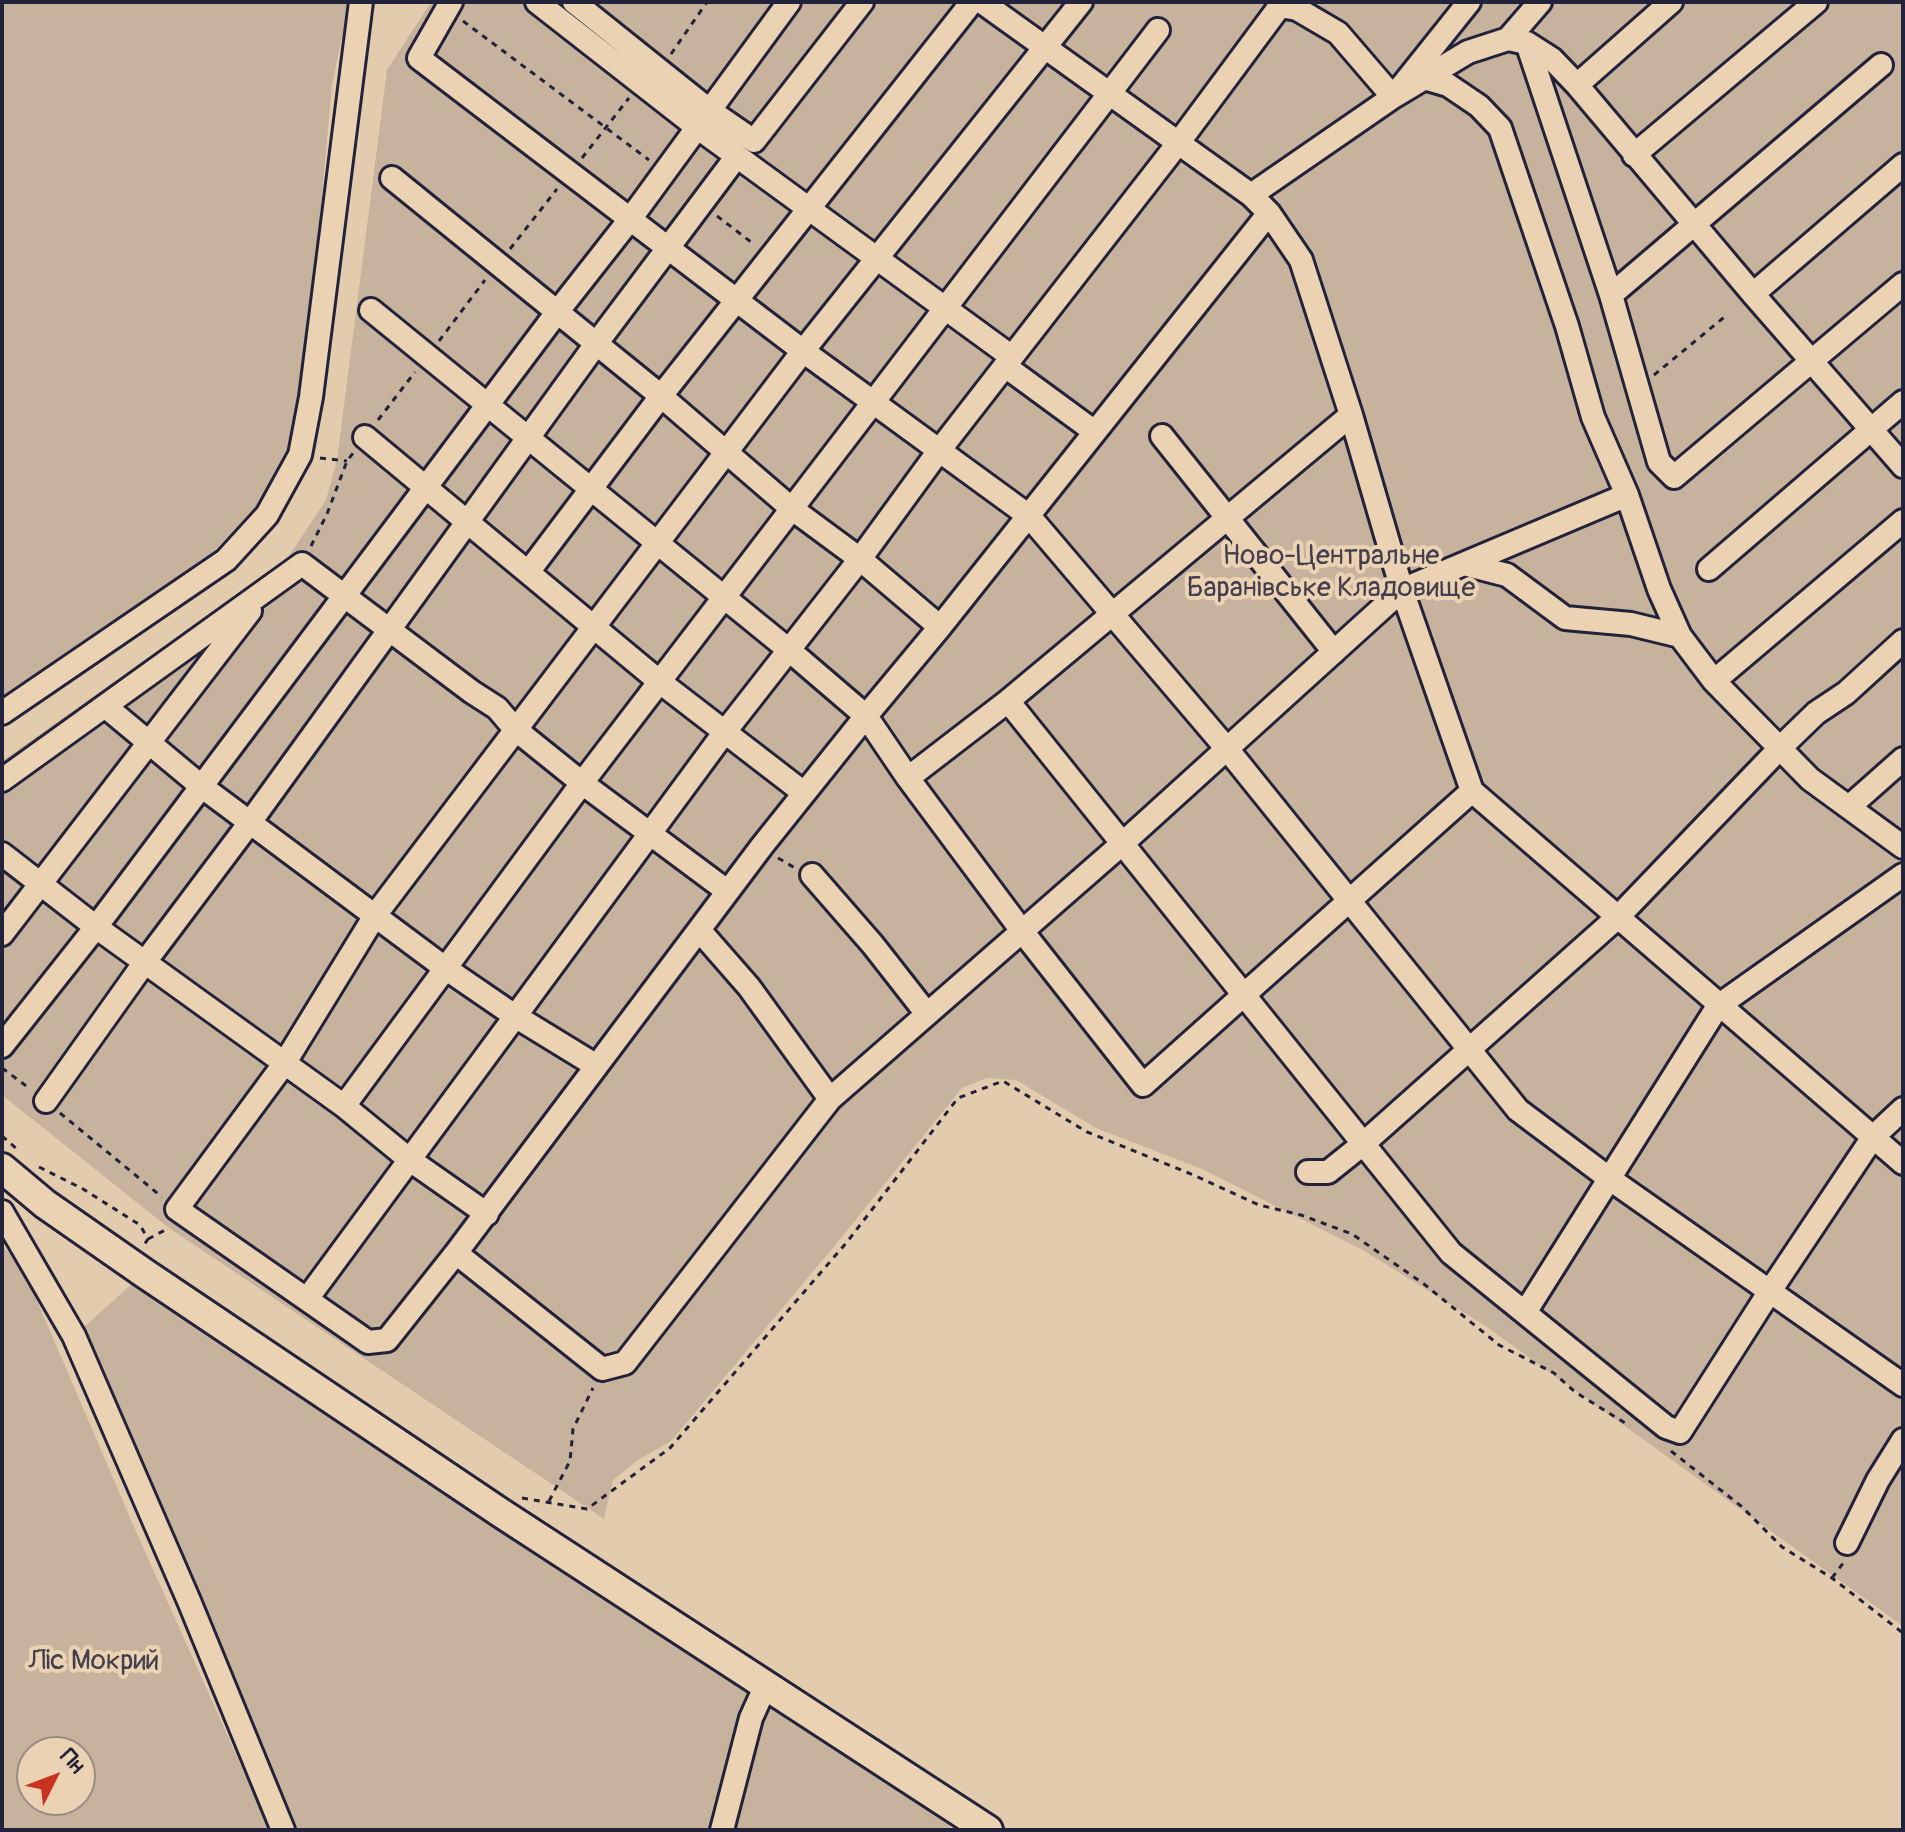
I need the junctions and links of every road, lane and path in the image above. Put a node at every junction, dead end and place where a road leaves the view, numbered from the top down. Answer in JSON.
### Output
{"nodes":[{"id":1,"x":361,"y":2,"type":"edge"},
{"id":2,"x":537,"y":2,"type":"edge"},
{"id":3,"x":574,"y":2,"type":"edge"},
{"id":4,"x":707,"y":2,"type":"edge"},
{"id":5,"x":789,"y":2,"type":"edge"},
{"id":6,"x":862,"y":2,"type":"edge"},
{"id":7,"x":972,"y":2,"type":"edge"},
{"id":8,"x":982,"y":2,"type":"edge"},
{"id":9,"x":1081,"y":2,"type":"edge"},
{"id":10,"x":1469,"y":2,"type":"edge"},
{"id":11,"x":1540,"y":2,"type":"edge"},
{"id":12,"x":1671,"y":2,"type":"edge"},
{"id":13,"x":1816,"y":2,"type":"edge"},
{"id":14,"x":1280,"y":4,"type":"edge"},
{"id":15,"x":448,"y":6,"type":"edge"},
{"id":16,"x":1158,"y":30,"type":"dead end"},
{"id":17,"x":1518,"y":41,"type":"junction"},
{"id":18,"x":1045,"y":47,"type":"junction"},
{"id":19,"x":1881,"y":65,"type":"dead end"},
{"id":20,"x":651,"y":76,"type":"junction"},
{"id":21,"x":1424,"y":78,"type":"junction"},
{"id":22,"x":1577,"y":85,"type":"junction"},
{"id":23,"x":1110,"y":93,"type":"junction"},
{"id":24,"x":1393,"y":97,"type":"junction"},
{"id":25,"x":703,"y":118,"type":"junction"},
{"id":26,"x":606,"y":127,"type":"junction"},
{"id":27,"x":1179,"y":142,"type":"junction"},
{"id":28,"x":1634,"y":155,"type":"junction"},
{"id":29,"x":737,"y":156,"type":"junction"},
{"id":30,"x":1903,"y":165,"type":"edge"},
{"id":31,"x":665,"y":171,"type":"junction"},
{"id":32,"x":570,"y":173,"type":"junction"},
{"id":33,"x":392,"y":178,"type":"dead end"},
{"id":34,"x":1251,"y":195,"type":"junction"},
{"id":35,"x":701,"y":204,"type":"junction"},
{"id":36,"x":809,"y":209,"type":"junction"},
{"id":37,"x":1269,"y":213,"type":"junction"},
{"id":38,"x":631,"y":218,"type":"junction"},
{"id":39,"x":1695,"y":224,"type":"junction"},
{"id":40,"x":668,"y":248,"type":"junction"},
{"id":41,"x":771,"y":257,"type":"junction"},
{"id":42,"x":877,"y":258,"type":"junction"},
{"id":43,"x":497,"y":264,"type":"junction"},
{"id":44,"x":1903,"y":284,"type":"edge"},
{"id":45,"x":1753,"y":294,"type":"junction"},
{"id":46,"x":1611,"y":295,"type":"junction"},
{"id":47,"x":737,"y":300,"type":"junction"},
{"id":48,"x":945,"y":306,"type":"junction"},
{"id":49,"x":371,"y":310,"type":"dead end"},
{"id":50,"x":558,"y":311,"type":"junction"},
{"id":51,"x":1728,"y":314,"type":"dead end"},
{"id":52,"x":596,"y":344,"type":"junction"},
{"id":53,"x":803,"y":351,"type":"junction"},
{"id":54,"x":427,"y":357,"type":"junction"},
{"id":55,"x":1009,"y":362,"type":"junction"},
{"id":56,"x":1813,"y":362,"type":"junction"},
{"id":57,"x":1637,"y":390,"type":"junction"},
{"id":58,"x":661,"y":396,"type":"junction"},
{"id":59,"x":871,"y":401,"type":"junction"},
{"id":60,"x":1903,"y":402,"type":"edge"},
{"id":61,"x":488,"y":405,"type":"junction"},
{"id":62,"x":1351,"y":415,"type":"junction"},
{"id":63,"x":1872,"y":429,"type":"junction"},
{"id":64,"x":1095,"y":432,"type":"junction"},
{"id":65,"x":1162,"y":436,"type":"dead end"},
{"id":66,"x":365,"y":437,"type":"junction"},
{"id":67,"x":529,"y":439,"type":"junction"},
{"id":68,"x":728,"y":452,"type":"junction"},
{"id":69,"x":938,"y":452,"type":"junction"},
{"id":70,"x":300,"y":455,"type":"junction"},
{"id":71,"x":347,"y":461,"type":"junction"},
{"id":72,"x":1903,"y":466,"type":"edge"},
{"id":73,"x":426,"y":487,"type":"junction"},
{"id":74,"x":591,"y":488,"type":"junction"},
{"id":75,"x":1627,"y":495,"type":"junction"},
{"id":76,"x":791,"y":508,"type":"junction"},
{"id":77,"x":1029,"y":516,"type":"junction"},
{"id":78,"x":1229,"y":517,"type":"junction"},
{"id":79,"x":468,"y":521,"type":"junction"},
{"id":80,"x":1903,"y":521,"type":"edge"},
{"id":81,"x":658,"y":542,"type":"junction"},
{"id":82,"x":860,"y":559,"type":"junction"},
{"id":83,"x":302,"y":564,"type":"junction"},
{"id":84,"x":1464,"y":564,"type":"junction"},
{"id":85,"x":1709,"y":569,"type":"dead end"},
{"id":86,"x":529,"y":571,"type":"junction"},
{"id":87,"x":1402,"y":590,"type":"junction"},
{"id":88,"x":265,"y":591,"type":"junction"},
{"id":89,"x":345,"y":595,"type":"junction"},
{"id":90,"x":724,"y":598,"type":"junction"},
{"id":91,"x":1113,"y":614,"type":"junction"},
{"id":92,"x":595,"y":627,"type":"junction"},
{"id":93,"x":940,"y":627,"type":"junction"},
{"id":94,"x":388,"y":630,"type":"junction"},
{"id":95,"x":1680,"y":636,"type":"junction"},
{"id":96,"x":1903,"y":641,"type":"edge"},
{"id":97,"x":789,"y":650,"type":"junction"},
{"id":98,"x":1334,"y":652,"type":"junction"},
{"id":99,"x":1714,"y":681,"type":"junction"},
{"id":100,"x":660,"y":682,"type":"junction"},
{"id":101,"x":1008,"y":701,"type":"junction"},
{"id":102,"x":105,"y":706,"type":"junction"},
{"id":103,"x":2,"y":713,"type":"edge"},
{"id":104,"x":866,"y":716,"type":"junction"},
{"id":105,"x":515,"y":729,"type":"junction"},
{"id":106,"x":724,"y":733,"type":"junction"},
{"id":107,"x":146,"y":742,"type":"junction"},
{"id":108,"x":1781,"y":747,"type":"junction"},
{"id":109,"x":1228,"y":750,"type":"junction"},
{"id":110,"x":1903,"y":759,"type":"edge"},
{"id":111,"x":908,"y":778,"type":"junction"},
{"id":112,"x":2,"y":780,"type":"edge"},
{"id":113,"x":582,"y":783,"type":"junction"},
{"id":114,"x":201,"y":786,"type":"junction"},
{"id":115,"x":1472,"y":791,"type":"junction"},
{"id":116,"x":804,"y":793,"type":"junction"},
{"id":117,"x":1850,"y":806,"type":"junction"},
{"id":118,"x":251,"y":821,"type":"junction"},
{"id":119,"x":651,"y":833,"type":"junction"},
{"id":120,"x":1123,"y":843,"type":"junction"},
{"id":121,"x":762,"y":846,"type":"junction"},
{"id":122,"x":1903,"y":847,"type":"edge"},
{"id":123,"x":2,"y":854,"type":"edge"},
{"id":124,"x":812,"y":875,"type":"joint"},
{"id":125,"x":1903,"y":875,"type":"edge"},
{"id":126,"x":41,"y":885,"type":"junction"},
{"id":127,"x":727,"y":891,"type":"junction"},
{"id":128,"x":1349,"y":901,"type":"junction"},
{"id":129,"x":376,"y":914,"type":"junction"},
{"id":130,"x":1619,"y":916,"type":"junction"},
{"id":131,"x":96,"y":927,"type":"junction"},
{"id":132,"x":700,"y":931,"type":"junction"},
{"id":133,"x":1022,"y":931,"type":"junction"},
{"id":134,"x":2,"y":934,"type":"edge"},
{"id":135,"x":145,"y":962,"type":"junction"},
{"id":136,"x":445,"y":968,"type":"junction"},
{"id":137,"x":1244,"y":994,"type":"junction"},
{"id":138,"x":1718,"y":1006,"type":"junction"},
{"id":139,"x":927,"y":1014,"type":"junction"},
{"id":140,"x":515,"y":1016,"type":"junction"},
{"id":141,"x":2,"y":1046,"type":"edge"},
{"id":142,"x":1469,"y":1047,"type":"junction"},
{"id":143,"x":284,"y":1064,"type":"junction"},
{"id":144,"x":595,"y":1065,"type":"junction"},
{"id":145,"x":2,"y":1068,"type":"edge"},
{"id":146,"x":830,"y":1099,"type":"junction"},
{"id":147,"x":46,"y":1101,"type":"junction"},
{"id":148,"x":344,"y":1106,"type":"junction"},
{"id":149,"x":1903,"y":1109,"type":"edge"},
{"id":150,"x":2,"y":1136,"type":"edge"},
{"id":151,"x":1873,"y":1137,"type":"junction"},
{"id":152,"x":1363,"y":1144,"type":"junction"},
{"id":153,"x":410,"y":1160,"type":"junction"},
{"id":154,"x":14,"y":1162,"type":"edge"},
{"id":155,"x":1903,"y":1163,"type":"edge"},
{"id":156,"x":37,"y":1166,"type":"dead end"},
{"id":157,"x":1308,"y":1172,"type":"dead end"},
{"id":158,"x":1610,"y":1179,"type":"junction"},
{"id":159,"x":177,"y":1209,"type":"junction"},
{"id":160,"x":2,"y":1212,"type":"edge"},
{"id":161,"x":487,"y":1214,"type":"junction"},
{"id":162,"x":456,"y":1253,"type":"junction"},
{"id":163,"x":129,"y":1263,"type":"junction"},
{"id":164,"x":1770,"y":1291,"type":"junction"},
{"id":165,"x":307,"y":1299,"type":"junction"},
{"id":166,"x":1526,"y":1311,"type":"junction"},
{"id":167,"x":602,"y":1369,"type":"junction"},
{"id":168,"x":1903,"y":1385,"type":"edge"},
{"id":169,"x":1641,"y":1432,"type":"dead end"},
{"id":170,"x":1903,"y":1440,"type":"edge"},
{"id":171,"x":1667,"y":1448,"type":"dead end"},
{"id":172,"x":549,"y":1501,"type":"junction"},
{"id":173,"x":501,"y":1513,"type":"junction"},
{"id":174,"x":1847,"y":1543,"type":"dead end"},
{"id":175,"x":1903,"y":1633,"type":"edge"},
{"id":176,"x":766,"y":1685,"type":"junction"},
{"id":177,"x":283,"y":1830,"type":"edge"},
{"id":178,"x":722,"y":1830,"type":"edge"},
{"id":179,"x":988,"y":1830,"type":"edge"}],
"edges":[{"from":1,"to":70,"type":"street"},
{"from":2,"to":20,"type":"street"},
{"from":3,"to":20,"type":"street"},
{"from":4,"to":20,"type":"path"},
{"from":5,"to":25,"type":"street"},
{"from":6,"to":25,"type":"street"},
{"from":7,"to":36,"type":"street"},
{"from":8,"to":18,"type":"street"},
{"from":9,"to":18,"type":"street"},
{"from":10,"to":24,"type":"street"},
{"from":11,"to":17,"type":"street"},
{"from":12,"to":22,"type":"street"},
{"from":13,"to":28,"type":"street"},
{"from":14,"to":24,"type":"street"},
{"from":14,"to":27,"type":"street"},
{"from":15,"to":26,"type":"path"},
{"from":15,"to":32,"type":"street"},
{"from":16,"to":23,"type":"street"},
{"from":17,"to":21,"type":"street"},
{"from":17,"to":22,"type":"street"},
{"from":17,"to":46,"type":"street"},
{"from":18,"to":23,"type":"street"},
{"from":18,"to":42,"type":"street"},
{"from":19,"to":39,"type":"street"},
{"from":20,"to":25,"type":"street"},
{"from":20,"to":26,"type":"path"},
{"from":21,"to":24,"type":"street"},
{"from":21,"to":75,"type":"street"},
{"from":22,"to":28,"type":"street"},
{"from":23,"to":27,"type":"street"},
{"from":23,"to":48,"type":"street"},
{"from":24,"to":34,"type":"street"},
{"from":25,"to":29,"type":"street"},
{"from":25,"to":31,"type":"street"},
{"from":26,"to":31,"type":"path"},
{"from":26,"to":32,"type":"path"},
{"from":27,"to":34,"type":"street"},
{"from":27,"to":55,"type":"street"},
{"from":28,"to":39,"type":"street"},
{"from":29,"to":35,"type":"street"},
{"from":29,"to":36,"type":"street"},
{"from":30,"to":45,"type":"street"},
{"from":31,"to":38,"type":"street"},
{"from":32,"to":38,"type":"street"},
{"from":32,"to":43,"type":"path"},
{"from":33,"to":43,"type":"street"},
{"from":34,"to":37,"type":"street"},
{"from":35,"to":40,"type":"street"},
{"from":35,"to":41,"type":"path"},
{"from":36,"to":41,"type":"street"},
{"from":36,"to":42,"type":"street"},
{"from":37,"to":62,"type":"street"},
{"from":37,"to":64,"type":"street"},
{"from":38,"to":40,"type":"street"},
{"from":38,"to":50,"type":"street"},
{"from":39,"to":45,"type":"street"},
{"from":39,"to":46,"type":"street"},
{"from":40,"to":47,"type":"street"},
{"from":40,"to":52,"type":"street"},
{"from":41,"to":47,"type":"street"},
{"from":42,"to":48,"type":"street"},
{"from":42,"to":53,"type":"street"},
{"from":43,"to":50,"type":"street"},
{"from":43,"to":54,"type":"path"},
{"from":44,"to":56,"type":"street"},
{"from":45,"to":56,"type":"street"},
{"from":46,"to":57,"type":"street"},
{"from":47,"to":53,"type":"street"},
{"from":47,"to":58,"type":"street"},
{"from":48,"to":55,"type":"street"},
{"from":48,"to":59,"type":"street"},
{"from":49,"to":54,"type":"street"},
{"from":50,"to":52,"type":"street"},
{"from":50,"to":61,"type":"street"},
{"from":51,"to":57,"type":"path"},
{"from":52,"to":58,"type":"street"},
{"from":52,"to":67,"type":"street"},
{"from":53,"to":59,"type":"street"},
{"from":53,"to":68,"type":"street"},
{"from":54,"to":61,"type":"street"},
{"from":54,"to":66,"type":"path"},
{"from":55,"to":64,"type":"street"},
{"from":55,"to":69,"type":"street"},
{"from":56,"to":57,"type":"street"},
{"from":56,"to":63,"type":"street"},
{"from":58,"to":68,"type":"street"},
{"from":58,"to":74,"type":"street"},
{"from":59,"to":69,"type":"street"},
{"from":59,"to":76,"type":"street"},
{"from":60,"to":63,"type":"street"},
{"from":61,"to":67,"type":"street"},
{"from":61,"to":73,"type":"street"},
{"from":62,"to":78,"type":"street"},
{"from":62,"to":87,"type":"street"},
{"from":63,"to":72,"type":"street"},
{"from":63,"to":85,"type":"street"},
{"from":64,"to":77,"type":"street"},
{"from":65,"to":78,"type":"street"},
{"from":66,"to":71,"type":"path"},
{"from":66,"to":73,"type":"street"},
{"from":67,"to":74,"type":"street"},
{"from":67,"to":79,"type":"street"},
{"from":68,"to":76,"type":"street"},
{"from":68,"to":81,"type":"street"},
{"from":69,"to":77,"type":"street"},
{"from":69,"to":82,"type":"street"},
{"from":70,"to":71,"type":"path"},
{"from":70,"to":103,"type":"street"},
{"from":71,"to":83,"type":"path"},
{"from":73,"to":79,"type":"street"},
{"from":73,"to":89,"type":"street"},
{"from":74,"to":81,"type":"street"},
{"from":74,"to":86,"type":"street"},
{"from":75,"to":84,"type":"street"},
{"from":75,"to":95,"type":"street"},
{"from":76,"to":82,"type":"street"},
{"from":76,"to":90,"type":"street"},
{"from":77,"to":91,"type":"street"},
{"from":77,"to":93,"type":"street"},
{"from":78,"to":91,"type":"street"},
{"from":78,"to":98,"type":"street"},
{"from":79,"to":86,"type":"street"},
{"from":79,"to":94,"type":"street"},
{"from":80,"to":99,"type":"street"},
{"from":81,"to":90,"type":"street"},
{"from":81,"to":92,"type":"street"},
{"from":82,"to":93,"type":"street"},
{"from":82,"to":97,"type":"street"},
{"from":83,"to":88,"type":"street"},
{"from":83,"to":89,"type":"street"},
{"from":84,"to":87,"type":"street"},
{"from":84,"to":95,"type":"street"},
{"from":86,"to":92,"type":"street"},
{"from":87,"to":98,"type":"street"},
{"from":87,"to":115,"type":"street"},
{"from":88,"to":102,"type":"street"},
{"from":88,"to":107,"type":"street"},
{"from":89,"to":94,"type":"street"},
{"from":89,"to":114,"type":"street"},
{"from":90,"to":97,"type":"street"},
{"from":90,"to":100,"type":"street"},
{"from":91,"to":101,"type":"street"},
{"from":91,"to":109,"type":"street"},
{"from":92,"to":100,"type":"street"},
{"from":92,"to":105,"type":"street"},
{"from":93,"to":104,"type":"street"},
{"from":94,"to":105,"type":"street"},
{"from":94,"to":118,"type":"street"},
{"from":95,"to":99,"type":"street"},
{"from":96,"to":108,"type":"street"},
{"from":97,"to":104,"type":"street"},
{"from":97,"to":106,"type":"street"},
{"from":98,"to":109,"type":"street"},
{"from":99,"to":108,"type":"street"},
{"from":100,"to":106,"type":"street"},
{"from":100,"to":113,"type":"street"},
{"from":101,"to":111,"type":"street"},
{"from":101,"to":120,"type":"street"},
{"from":102,"to":107,"type":"street"},
{"from":102,"to":112,"type":"street"},
{"from":104,"to":111,"type":"street"},
{"from":104,"to":116,"type":"street"},
{"from":105,"to":113,"type":"street"},
{"from":105,"to":129,"type":"street"},
{"from":106,"to":116,"type":"street"},
{"from":106,"to":119,"type":"street"},
{"from":107,"to":114,"type":"street"},
{"from":107,"to":126,"type":"street"},
{"from":108,"to":117,"type":"street"},
{"from":108,"to":130,"type":"street"},
{"from":109,"to":120,"type":"street"},
{"from":109,"to":128,"type":"street"},
{"from":110,"to":117,"type":"street"},
{"from":111,"to":133,"type":"street"},
{"from":113,"to":119,"type":"street"},
{"from":113,"to":136,"type":"street"},
{"from":114,"to":118,"type":"street"},
{"from":114,"to":131,"type":"street"},
{"from":115,"to":128,"type":"street"},
{"from":115,"to":130,"type":"street"},
{"from":116,"to":121,"type":"street"},
{"from":117,"to":122,"type":"street"},
{"from":118,"to":129,"type":"street"},
{"from":118,"to":135,"type":"street"},
{"from":119,"to":127,"type":"street"},
{"from":119,"to":140,"type":"street"},
{"from":120,"to":133,"type":"street"},
{"from":120,"to":137,"type":"street"},
{"from":121,"to":124,"type":"path"},
{"from":121,"to":127,"type":"street"},
{"from":123,"to":126,"type":"street"},
{"from":124,"to":139,"type":"street"},
{"from":125,"to":138,"type":"street"},
{"from":126,"to":131,"type":"street"},
{"from":126,"to":134,"type":"street"},
{"from":127,"to":132,"type":"street"},
{"from":128,"to":137,"type":"street"},
{"from":128,"to":142,"type":"street"},
{"from":129,"to":136,"type":"street"},
{"from":129,"to":143,"type":"street"},
{"from":130,"to":138,"type":"street"},
{"from":130,"to":142,"type":"street"},
{"from":131,"to":135,"type":"street"},
{"from":131,"to":141,"type":"street"},
{"from":132,"to":144,"type":"street"},
{"from":132,"to":146,"type":"street"},
{"from":133,"to":137,"type":"street"},
{"from":133,"to":139,"type":"street"},
{"from":135,"to":143,"type":"street"},
{"from":135,"to":147,"type":"street"},
{"from":136,"to":140,"type":"street"},
{"from":136,"to":148,"type":"street"},
{"from":137,"to":152,"type":"street"},
{"from":138,"to":151,"type":"street"},
{"from":138,"to":158,"type":"street"},
{"from":139,"to":146,"type":"street"},
{"from":140,"to":144,"type":"street"},
{"from":140,"to":153,"type":"street"},
{"from":142,"to":152,"type":"street"},
{"from":142,"to":158,"type":"street"},
{"from":143,"to":148,"type":"street"},
{"from":143,"to":159,"type":"street"},
{"from":144,"to":161,"type":"street"},
{"from":145,"to":147,"type":"path"},
{"from":146,"to":167,"type":"street"},
{"from":147,"to":159,"type":"path"},
{"from":148,"to":153,"type":"street"},
{"from":149,"to":151,"type":"street"},
{"from":150,"to":154,"type":"path"},
{"from":151,"to":155,"type":"street"},
{"from":151,"to":164,"type":"street"},
{"from":152,"to":157,"type":"street"},
{"from":152,"to":166,"type":"street"},
{"from":153,"to":161,"type":"street"},
{"from":153,"to":165,"type":"street"},
{"from":154,"to":163,"type":"main road"},
{"from":156,"to":163,"type":"path"},
{"from":158,"to":164,"type":"street"},
{"from":158,"to":166,"type":"street"},
{"from":159,"to":165,"type":"street"},
{"from":160,"to":177,"type":"street"},
{"from":161,"to":162,"type":"street"},
{"from":162,"to":165,"type":"street"},
{"from":162,"to":167,"type":"street"},
{"from":163,"to":173,"type":"main road"},
{"from":164,"to":166,"type":"street"},
{"from":164,"to":168,"type":"street"},
{"from":167,"to":172,"type":"path"},
{"from":169,"to":172,"type":"path"},
{"from":170,"to":174,"type":"street"},
{"from":171,"to":175,"type":"path"},
{"from":172,"to":173,"type":"path"},
{"from":173,"to":176,"type":"main road"},
{"from":176,"to":178,"type":"street"},
{"from":176,"to":179,"type":"main road"}]}
